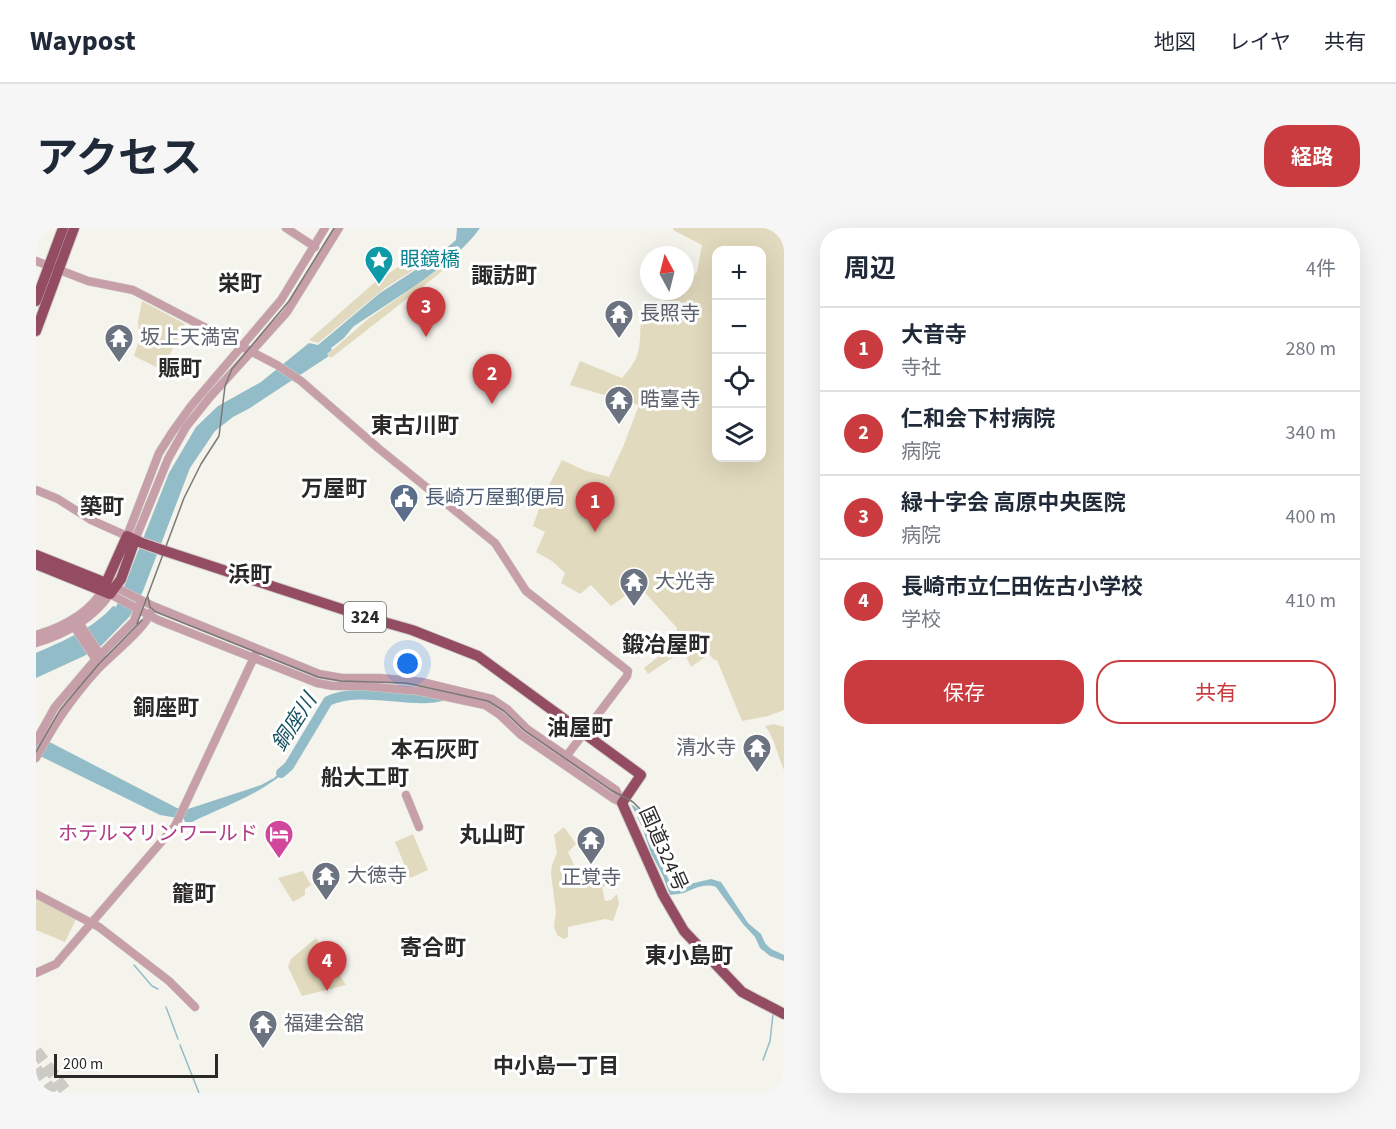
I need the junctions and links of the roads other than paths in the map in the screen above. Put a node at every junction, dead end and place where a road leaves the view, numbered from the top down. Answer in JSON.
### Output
{"nodes":[{"id":1,"x":63,"y":228,"type":"edge"},
{"id":2,"x":74,"y":228,"type":"edge"},
{"id":3,"x":286,"y":228,"type":"edge"},
{"id":4,"x":325,"y":228,"type":"edge"},
{"id":5,"x":339,"y":228,"type":"edge"},
{"id":6,"x":318,"y":249,"type":"junction"},
{"id":7,"x":36,"y":261,"type":"edge"},
{"id":8,"x":54,"y":269,"type":"junction"},
{"id":9,"x":36,"y":301,"type":"edge"},
{"id":10,"x":36,"y":331,"type":"edge"},
{"id":11,"x":241,"y":347,"type":"junction"},
{"id":12,"x":252,"y":351,"type":"junction"},
{"id":13,"x":36,"y":490,"type":"edge"},
{"id":14,"x":135,"y":540,"type":"junction"},
{"id":15,"x":36,"y":555,"type":"edge"},
{"id":16,"x":36,"y":564,"type":"edge"},
{"id":17,"x":113,"y":591,"type":"junction"},
{"id":18,"x":138,"y":604,"type":"junction"},
{"id":19,"x":153,"y":606,"type":"junction"},
{"id":20,"x":150,"y":615,"type":"junction"},
{"id":21,"x":77,"y":625,"type":"junction"},
{"id":22,"x":36,"y":635,"type":"edge"},
{"id":23,"x":36,"y":643,"type":"edge"},
{"id":24,"x":258,"y":649,"type":"junction"},
{"id":25,"x":98,"y":657,"type":"junction"},
{"id":26,"x":254,"y":657,"type":"junction"},
{"id":27,"x":584,"y":732,"type":"junction"},
{"id":28,"x":41,"y":738,"type":"edge"},
{"id":29,"x":36,"y":758,"type":"edge"},
{"id":30,"x":565,"y":759,"type":"junction"},
{"id":31,"x":406,"y":795,"type":"dead end"},
{"id":32,"x":622,"y":802,"type":"junction"},
{"id":33,"x":419,"y":827,"type":"dead end"},
{"id":34,"x":36,"y":894,"type":"edge"},
{"id":35,"x":92,"y":924,"type":"junction"},
{"id":36,"x":36,"y":973,"type":"edge"},
{"id":37,"x":195,"y":1007,"type":"dead end"},
{"id":38,"x":784,"y":1014,"type":"edge"}],
"edges":[{"from":1,"to":8,"type":"highway"},
{"from":2,"to":8,"type":"highway"},
{"from":3,"to":6,"type":"street"},
{"from":4,"to":6,"type":"street"},
{"from":5,"to":6,"type":"street"},
{"from":6,"to":11,"type":"street"},
{"from":6,"to":12,"type":"street"},
{"from":7,"to":8,"type":"street"},
{"from":8,"to":9,"type":"highway"},
{"from":8,"to":10,"type":"highway"},
{"from":8,"to":11,"type":"street"},
{"from":11,"to":12,"type":"street"},
{"from":11,"to":14,"type":"street"},
{"from":12,"to":14,"type":"street"},
{"from":12,"to":27,"type":"street"},
{"from":13,"to":14,"type":"street"},
{"from":14,"to":17,"type":"highway"},
{"from":14,"to":27,"type":"highway","name":"国道324号","number":"324","bridge":true},
{"from":15,"to":17,"type":"highway"},
{"from":16,"to":17,"type":"highway"},
{"from":17,"to":18,"type":"street"},
{"from":17,"to":21,"type":"street"},
{"from":18,"to":19,"type":"street"},
{"from":18,"to":20,"type":"street"},
{"from":18,"to":25,"type":"street"},
{"from":19,"to":20,"type":"street"},
{"from":19,"to":24,"type":"street"},
{"from":20,"to":25,"type":"street"},
{"from":20,"to":26,"type":"street"},
{"from":21,"to":22,"type":"street"},
{"from":21,"to":23,"type":"street"},
{"from":21,"to":25,"type":"street"},
{"from":24,"to":26,"type":"street"},
{"from":24,"to":30,"type":"street"},
{"from":25,"to":28,"type":"street"},
{"from":26,"to":30,"type":"street"},
{"from":26,"to":35,"type":"street"},
{"from":27,"to":30,"type":"street"},
{"from":27,"to":32,"type":"highway","name":"国道324号","number":"324"},
{"from":28,"to":29,"type":"street"},
{"from":30,"to":32,"type":"street"},
{"from":31,"to":33,"type":"street"},
{"from":32,"to":38,"type":"highway","name":"国道324号"},
{"from":34,"to":35,"type":"street"},
{"from":35,"to":36,"type":"street"},
{"from":35,"to":37,"type":"street"}]}
